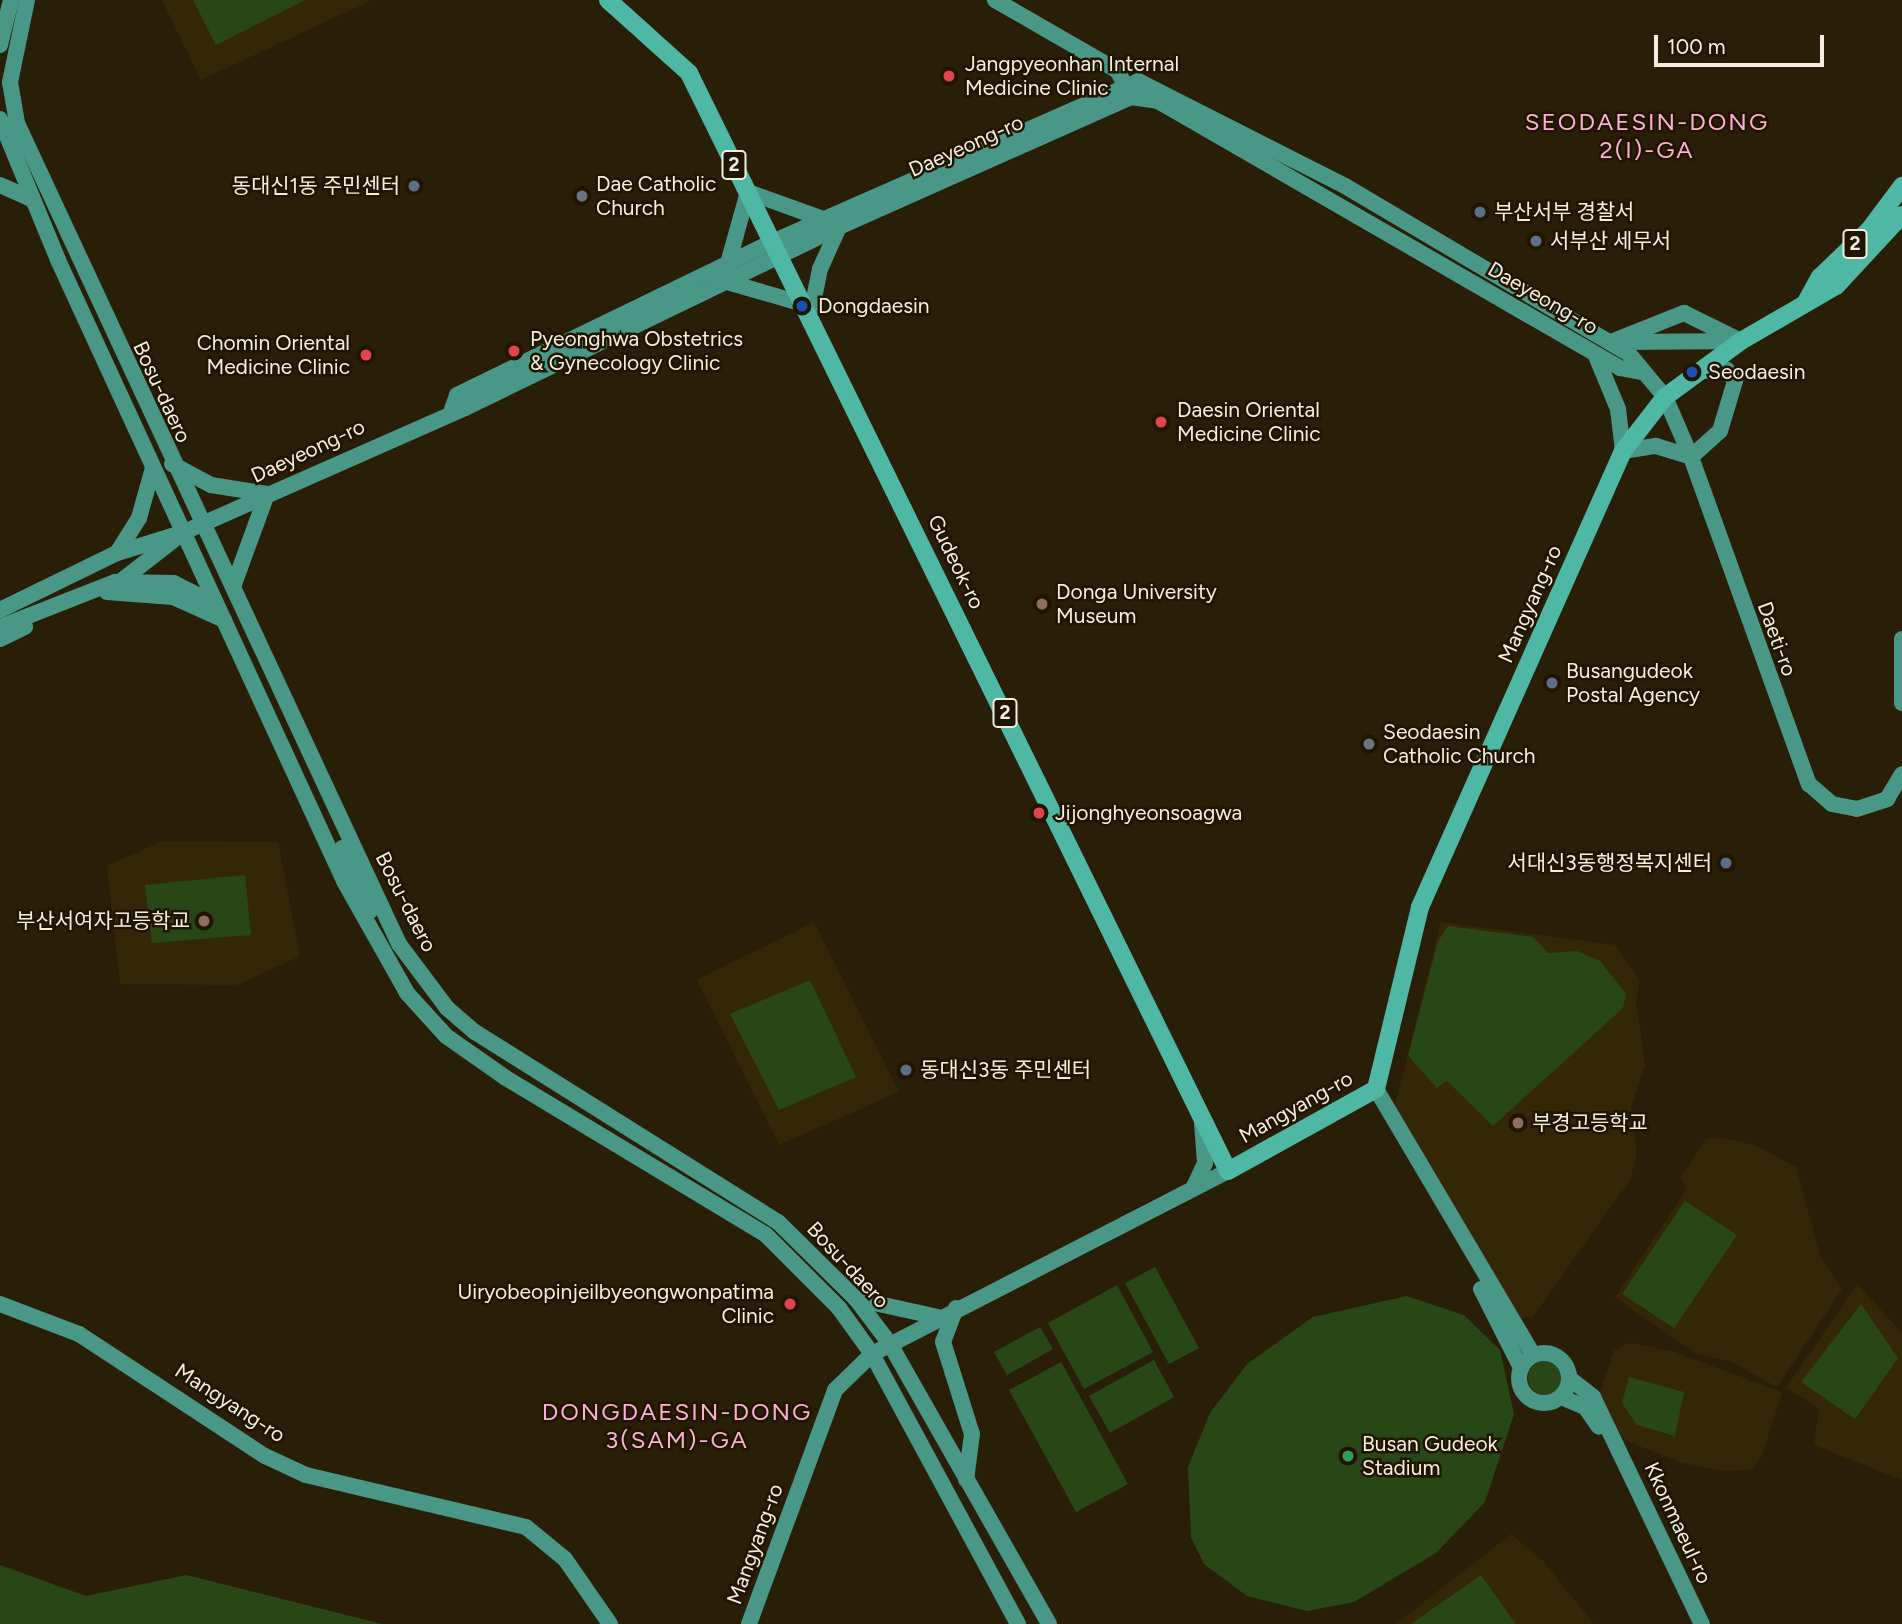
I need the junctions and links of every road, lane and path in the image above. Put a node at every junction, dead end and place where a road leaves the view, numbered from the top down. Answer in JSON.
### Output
{"nodes":[{"id":1,"x":11,"y":0,"type":"edge"},
{"id":2,"x":27,"y":0,"type":"edge"},
{"id":3,"x":608,"y":0,"type":"edge"},
{"id":4,"x":995,"y":0,"type":"edge"},
{"id":5,"x":0,"y":46,"type":"edge"},
{"id":6,"x":1127,"y":90,"type":"junction"},
{"id":7,"x":0,"y":119,"type":"edge"},
{"id":8,"x":2,"y":142,"type":"edge"},
{"id":9,"x":0,"y":185,"type":"edge"},
{"id":10,"x":1902,"y":186,"type":"edge"},
{"id":11,"x":748,"y":192,"type":"junction"},
{"id":12,"x":31,"y":199,"type":"junction"},
{"id":13,"x":1902,"y":215,"type":"edge"},
{"id":14,"x":823,"y":219,"type":"junction"},
{"id":15,"x":839,"y":227,"type":"junction"},
{"id":16,"x":775,"y":249,"type":"junction"},
{"id":17,"x":725,"y":274,"type":"junction"},
{"id":18,"x":1807,"y":300,"type":"junction"},
{"id":19,"x":807,"y":311,"type":"junction"},
{"id":20,"x":1741,"y":341,"type":"junction"},
{"id":21,"x":1611,"y":342,"type":"junction"},
{"id":22,"x":1592,"y":351,"type":"junction"},
{"id":23,"x":1701,"y":371,"type":"junction"},
{"id":24,"x":1641,"y":372,"type":"junction"},
{"id":25,"x":1665,"y":397,"type":"junction"},
{"id":26,"x":1623,"y":451,"type":"junction"},
{"id":27,"x":1691,"y":457,"type":"junction"},
{"id":28,"x":172,"y":464,"type":"junction"},
{"id":29,"x":153,"y":468,"type":"junction"},
{"id":30,"x":267,"y":494,"type":"junction"},
{"id":31,"x":201,"y":525,"type":"junction"},
{"id":32,"x":183,"y":533,"type":"junction"},
{"id":33,"x":117,"y":553,"type":"junction"},
{"id":34,"x":233,"y":587,"type":"junction"},
{"id":35,"x":107,"y":592,"type":"junction"},
{"id":36,"x":224,"y":620,"type":"junction"},
{"id":37,"x":1,"y":625,"type":"edge"},
{"id":38,"x":1902,"y":639,"type":"edge"},
{"id":39,"x":1902,"y":703,"type":"edge"},
{"id":40,"x":1902,"y":774,"type":"edge"},
{"id":41,"x":399,"y":944,"type":"junction"},
{"id":42,"x":1376,"y":1089,"type":"junction"},
{"id":43,"x":1198,"y":1104,"type":"junction"},
{"id":44,"x":1228,"y":1171,"type":"junction"},
{"id":45,"x":709,"y":1176,"type":"junction"},
{"id":46,"x":1194,"y":1189,"type":"junction"},
{"id":47,"x":698,"y":1191,"type":"junction"},
{"id":48,"x":1445,"y":1210,"type":"junction"},
{"id":49,"x":856,"y":1298,"type":"junction"},
{"id":50,"x":0,"y":1304,"type":"edge"},
{"id":51,"x":956,"y":1308,"type":"junction"},
{"id":52,"x":938,"y":1317,"type":"junction"},
{"id":53,"x":890,"y":1344,"type":"junction"},
{"id":54,"x":872,"y":1354,"type":"junction"},
{"id":55,"x":1533,"y":1355,"type":"junction"},
{"id":56,"x":1521,"y":1368,"type":"junction"},
{"id":57,"x":1569,"y":1378,"type":"junction"},
{"id":58,"x":1561,"y":1396,"type":"junction"},
{"id":59,"x":1613,"y":1441,"type":"junction"},
{"id":60,"x":966,"y":1480,"type":"junction"},
{"id":61,"x":610,"y":1624,"type":"edge"},
{"id":62,"x":749,"y":1624,"type":"edge"},
{"id":63,"x":1018,"y":1624,"type":"edge"},
{"id":64,"x":1049,"y":1624,"type":"edge"},
{"id":65,"x":1702,"y":1624,"type":"edge"}],
"edges":[{"from":1,"to":5,"type":"main road"},
{"from":2,"to":28,"type":"main road","name":"Bosu-daero"},
{"from":3,"to":11,"type":"main road","name":"Gudeok-ro","number":"2"},
{"from":4,"to":6,"type":"main road"},
{"from":6,"to":14,"type":"main road","name":"Daeyeong-ro"},
{"from":6,"to":15,"type":"main road","name":"Daeyeong-ro"},
{"from":6,"to":21,"type":"main road","name":"Daeyeong-ro"},
{"from":6,"to":22,"type":"main road","name":"Daeyeong-ro"},
{"from":7,"to":8,"type":"main road","name":"Bosu-daero"},
{"from":8,"to":12,"type":"main road","name":"Bosu-daero"},
{"from":9,"to":12,"type":"main road"},
{"from":10,"to":18,"type":"main road","number":"2"},
{"from":11,"to":14,"type":"main road"},
{"from":11,"to":16,"type":"main road","name":"Gudeok-ro","number":"2"},
{"from":11,"to":17,"type":"main road"},
{"from":12,"to":29,"type":"main road","name":"Bosu-daero"},
{"from":13,"to":18,"type":"main road","number":"2"},
{"from":14,"to":16,"type":"main road","name":"Daeyeong-ro"},
{"from":15,"to":16,"type":"main road","name":"Daeyeong-ro"},
{"from":15,"to":19,"type":"main road"},
{"from":16,"to":17,"type":"main road","name":"Daeyeong-ro"},
{"from":16,"to":19,"type":"main road","name":"Gudeok-ro","number":"2"},
{"from":17,"to":19,"type":"main road"},
{"from":17,"to":30,"type":"main road","name":"Daeyeong-ro"},
{"from":18,"to":20,"type":"main road","number":"2"},
{"from":19,"to":43,"type":"main road","name":"Gudeok-ro","number":"2"},
{"from":20,"to":21,"type":"main road"},
{"from":20,"to":21,"type":"main road"},
{"from":20,"to":23,"type":"main road","number":"2"},
{"from":21,"to":24,"type":"main road","name":"Daeyeong-ro"},
{"from":22,"to":24,"type":"main road","name":"Daeyeong-ro"},
{"from":22,"to":26,"type":"main road"},
{"from":23,"to":25,"type":"main road","number":"2"},
{"from":23,"to":27,"type":"main road"},
{"from":24,"to":25,"type":"main road","name":"Daeyeong-ro"},
{"from":25,"to":26,"type":"main road","name":"Mangyang-ro","number":"2"},
{"from":25,"to":27,"type":"main road","name":"Daeti-ro"},
{"from":26,"to":27,"type":"main road"},
{"from":26,"to":42,"type":"main road","name":"Mangyang-ro","number":"2"},
{"from":27,"to":40,"type":"main road","name":"Daeti-ro"},
{"from":28,"to":30,"type":"main road"},
{"from":28,"to":31,"type":"main road","name":"Bosu-daero"},
{"from":29,"to":32,"type":"main road","name":"Bosu-daero"},
{"from":29,"to":33,"type":"main road"},
{"from":30,"to":31,"type":"main road","name":"Daeyeong-ro"},
{"from":30,"to":34,"type":"main road"},
{"from":31,"to":32,"type":"main road","name":"Daeyeong-ro"},
{"from":31,"to":34,"type":"main road","name":"Bosu-daero"},
{"from":32,"to":33,"type":"main road","name":"Daeyeong-ro"},
{"from":32,"to":35,"type":"main road","name":"Daeyeong-ro"},
{"from":32,"to":36,"type":"main road","name":"Bosu-daero"},
{"from":33,"to":37,"type":"main road","name":"Daeyeong-ro"},
{"from":34,"to":41,"type":"main road","name":"Bosu-daero"},
{"from":35,"to":36,"type":"main road"},
{"from":35,"to":37,"type":"main road","name":"Daeyeong-ro"},
{"from":36,"to":47,"type":"main road","name":"Bosu-daero"},
{"from":37,"to":41,"type":"main road"},
{"from":38,"to":39,"type":"main road"},
{"from":41,"to":45,"type":"main road","name":"Bosu-daero"},
{"from":42,"to":44,"type":"main road","name":"Mangyang-ro"},
{"from":42,"to":48,"type":"main road"},
{"from":43,"to":44,"type":"main road","name":"Gudeok-ro","number":"2"},
{"from":43,"to":46,"type":"main road"},
{"from":44,"to":46,"type":"main road","name":"Mangyang-ro"},
{"from":45,"to":47,"type":"main road"},
{"from":45,"to":49,"type":"main road","name":"Bosu-daero"},
{"from":46,"to":51,"type":"main road","name":"Mangyang-ro"},
{"from":47,"to":54,"type":"main road","name":"Bosu-daero"},
{"from":48,"to":55,"type":"main road"},
{"from":48,"to":56,"type":"main road"},
{"from":49,"to":52,"type":"main road"},
{"from":49,"to":53,"type":"main road","name":"Bosu-daero"},
{"from":50,"to":61,"type":"main road","name":"Mangyang-ro"},
{"from":51,"to":52,"type":"main road","name":"Mangyang-ro"},
{"from":51,"to":60,"type":"main road"},
{"from":52,"to":53,"type":"main road","name":"Mangyang-ro"},
{"from":53,"to":54,"type":"main road","name":"Mangyang-ro"},
{"from":53,"to":60,"type":"main road","name":"Bosu-daero"},
{"from":54,"to":62,"type":"main road","name":"Mangyang-ro"},
{"from":54,"to":63,"type":"main road","name":"Bosu-daero"},
{"from":55,"to":56,"type":"main road"},
{"from":55,"to":57,"type":"main road","name":"Kkonmaeul-ro"},
{"from":56,"to":58,"type":"main road"},
{"from":57,"to":58,"type":"main road"},
{"from":57,"to":59,"type":"main road","name":"Kkonmaeul-ro"},
{"from":58,"to":59,"type":"main road","name":"Kkonmaeul-ro"},
{"from":59,"to":65,"type":"main road","name":"Kkonmaeul-ro"},
{"from":60,"to":64,"type":"main road","name":"Bosu-daero"}]}
